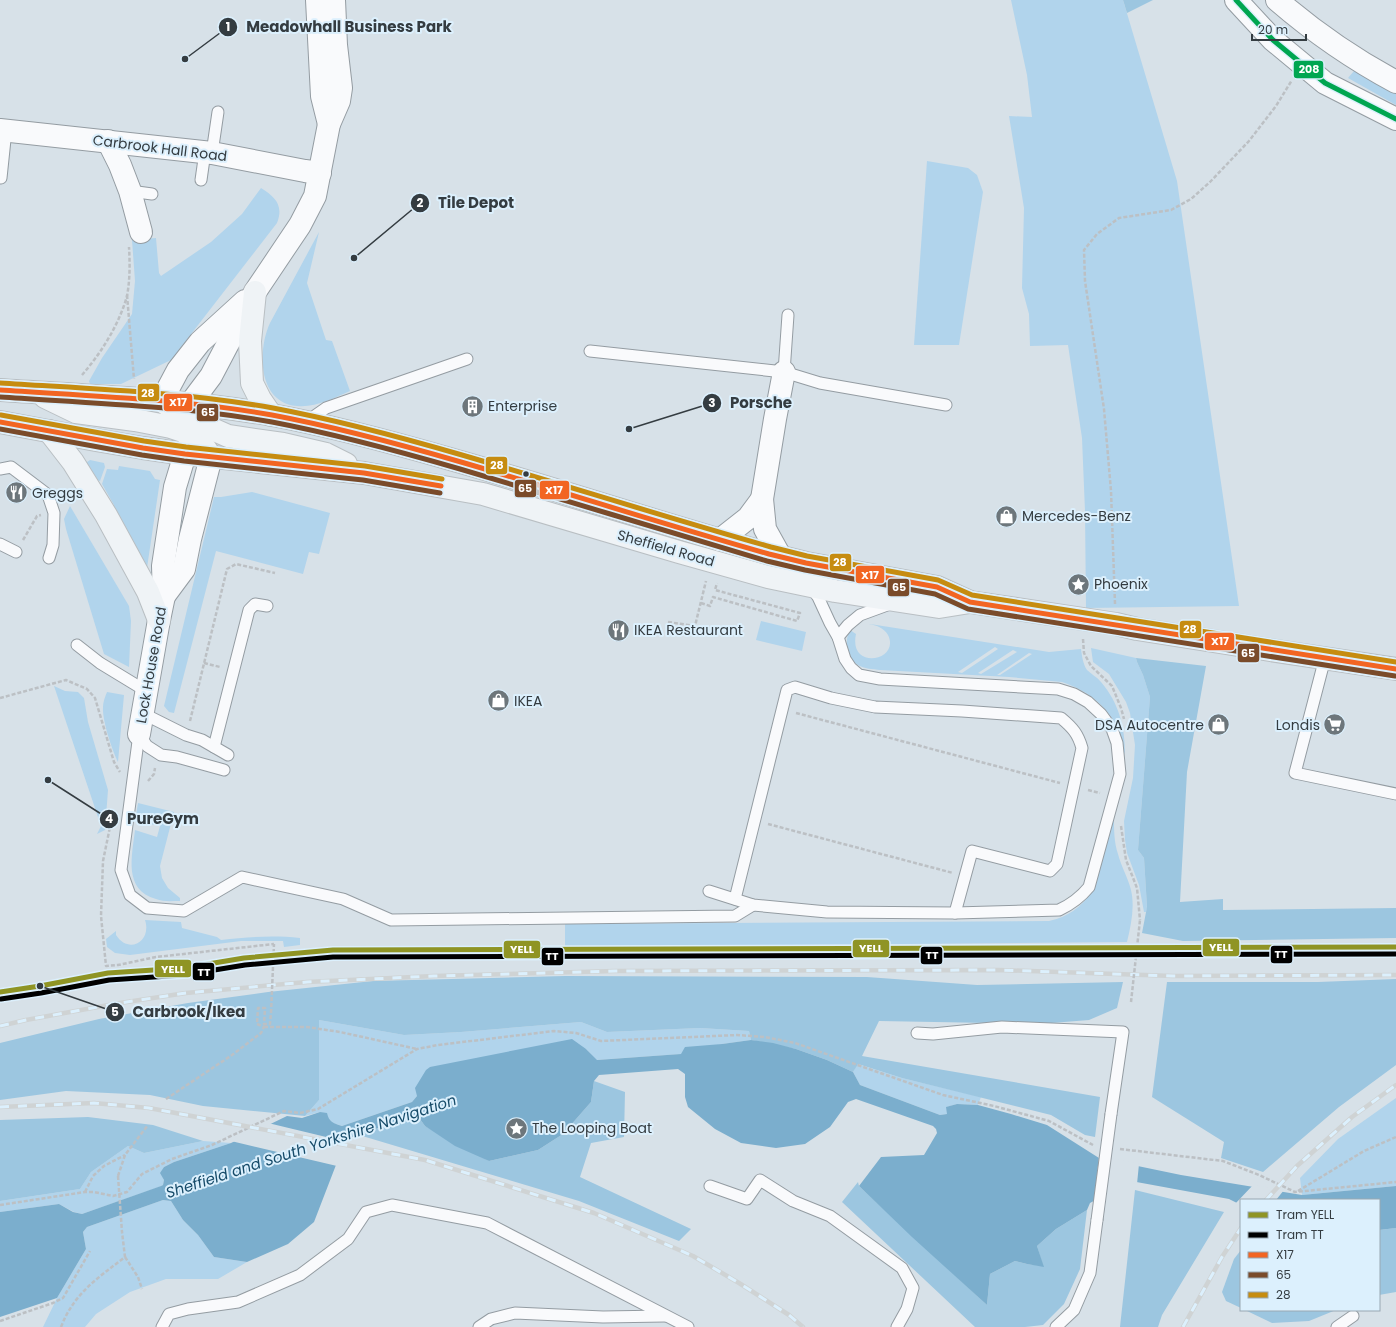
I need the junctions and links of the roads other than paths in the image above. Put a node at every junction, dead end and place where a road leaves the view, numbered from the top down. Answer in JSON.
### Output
{"nodes":[{"id":1,"x":317,"y":0,"type":"edge"},
{"id":2,"x":334,"y":0,"type":"edge"},
{"id":3,"x":1236,"y":0,"type":"edge"},
{"id":4,"x":1277,"y":0,"type":"edge"},
{"id":5,"x":1396,"y":82,"type":"edge"},
{"id":6,"x":218,"y":112,"type":"dead end"},
{"id":7,"x":1396,"y":119,"type":"edge"},
{"id":8,"x":329,"y":124,"type":"junction"},
{"id":9,"x":3,"y":130,"type":"edge"},
{"id":10,"x":108,"y":141,"type":"junction"},
{"id":11,"x":208,"y":153,"type":"junction"},
{"id":12,"x":320,"y":173,"type":"junction"},
{"id":13,"x":1,"y":178,"type":"edge"},
{"id":14,"x":201,"y":180,"type":"dead end"},
{"id":15,"x":130,"y":191,"type":"junction"},
{"id":16,"x":152,"y":194,"type":"dead end"},
{"id":17,"x":141,"y":232,"type":"road end"},
{"id":18,"x":255,"y":292,"type":"junction"},
{"id":19,"x":788,"y":315,"type":"dead end"},
{"id":20,"x":590,"y":351,"type":"dead end"},
{"id":21,"x":467,"y":359,"type":"dead end"},
{"id":22,"x":784,"y":372,"type":"junction"},
{"id":23,"x":0,"y":390,"type":"edge"},
{"id":24,"x":34,"y":392,"type":"junction"},
{"id":25,"x":162,"y":400,"type":"junction"},
{"id":26,"x":946,"y":405,"type":"dead end"},
{"id":27,"x":226,"y":409,"type":"junction"},
{"id":28,"x":271,"y":415,"type":"junction"},
{"id":29,"x":181,"y":416,"type":"junction"},
{"id":30,"x":0,"y":422,"type":"edge"},
{"id":31,"x":305,"y":422,"type":"junction"},
{"id":32,"x":50,"y":431,"type":"junction"},
{"id":33,"x":194,"y":440,"type":"junction"},
{"id":34,"x":143,"y":448,"type":"junction"},
{"id":35,"x":211,"y":457,"type":"junction"},
{"id":36,"x":0,"y":469,"type":"edge"},
{"id":37,"x":364,"y":473,"type":"junction"},
{"id":38,"x":762,"y":499,"type":"junction"},
{"id":39,"x":720,"y":540,"type":"junction"},
{"id":40,"x":0,"y":544,"type":"edge"},
{"id":41,"x":16,"y":552,"type":"dead end"},
{"id":42,"x":780,"y":556,"type":"junction"},
{"id":43,"x":48,"y":558,"type":"dead end"},
{"id":44,"x":808,"y":584,"type":"junction"},
{"id":45,"x":164,"y":596,"type":"junction"},
{"id":46,"x":898,"y":601,"type":"junction"},
{"id":47,"x":970,"y":602,"type":"junction"},
{"id":48,"x":267,"y":606,"type":"dead end"},
{"id":49,"x":158,"y":620,"type":"junction"},
{"id":50,"x":838,"y":637,"type":"junction"},
{"id":51,"x":77,"y":646,"type":"dead end"},
{"id":52,"x":1325,"y":658,"type":"junction"},
{"id":53,"x":1395,"y":669,"type":"edge"},
{"id":54,"x":146,"y":691,"type":"junction"},
{"id":55,"x":142,"y":713,"type":"junction"},
{"id":56,"x":138,"y":734,"type":"junction"},
{"id":57,"x":214,"y":747,"type":"junction"},
{"id":58,"x":228,"y":755,"type":"dead end"},
{"id":59,"x":224,"y":770,"type":"dead end"},
{"id":60,"x":1396,"y":794,"type":"edge"},
{"id":61,"x":709,"y":891,"type":"dead end"},
{"id":62,"x":735,"y":899,"type":"junction"},
{"id":63,"x":753,"y":905,"type":"junction"},
{"id":64,"x":955,"y":913,"type":"junction"},
{"id":65,"x":917,"y":1033,"type":"dead end"},
{"id":66,"x":710,"y":1186,"type":"dead end"},
{"id":67,"x":665,"y":1316,"type":"junction"},
{"id":68,"x":1353,"y":1316,"type":"dead end"},
{"id":69,"x":162,"y":1327,"type":"edge"},
{"id":70,"x":478,"y":1327,"type":"edge"},
{"id":71,"x":688,"y":1327,"type":"edge"},
{"id":72,"x":897,"y":1327,"type":"edge"},
{"id":73,"x":1056,"y":1327,"type":"edge"},
{"id":74,"x":1337,"y":1327,"type":"edge"}],
"edges":[{"from":1,"to":8,"type":"street"},
{"from":2,"to":8,"type":"street"},
{"from":3,"to":7,"type":"street"},
{"from":4,"to":5,"type":"street"},
{"from":6,"to":11,"type":"lane"},
{"from":8,"to":12,"type":"street"},
{"from":9,"to":10,"type":"street","name":"Carbrook Hall Road"},
{"from":9,"to":13,"type":"lane"},
{"from":10,"to":11,"type":"street","name":"Carbrook Hall Road"},
{"from":10,"to":15,"type":"street"},
{"from":11,"to":12,"type":"street","name":"Carbrook Hall Road"},
{"from":11,"to":14,"type":"lane"},
{"from":12,"to":18,"type":"street"},
{"from":15,"to":16,"type":"lane"},
{"from":15,"to":17,"type":"street"},
{"from":18,"to":25,"type":"street"},
{"from":18,"to":28,"type":"main road"},
{"from":18,"to":29,"type":"street"},
{"from":19,"to":22,"type":"lane"},
{"from":20,"to":22,"type":"lane"},
{"from":21,"to":31,"type":"lane"},
{"from":22,"to":26,"type":"lane"},
{"from":22,"to":38,"type":"street"},
{"from":23,"to":24,"type":"main road","name":"Sheffield Road"},
{"from":24,"to":25,"type":"main road","name":"Sheffield Road"},
{"from":24,"to":29,"type":"main road"},
{"from":25,"to":29,"type":"main road","name":"Sheffield Road"},
{"from":27,"to":28,"type":"main road","name":"Sheffield Road"},
{"from":27,"to":29,"type":"main road","name":"Sheffield Road"},
{"from":27,"to":33,"type":"main road"},
{"from":28,"to":31,"type":"main road","name":"Sheffield Road"},
{"from":29,"to":33,"type":"main road","name":"Sheffield Road"},
{"from":29,"to":34,"type":"main road"},
{"from":30,"to":32,"type":"main road"},
{"from":31,"to":39,"type":"main road","name":"Sheffield Road"},
{"from":32,"to":34,"type":"main road"},
{"from":32,"to":49,"type":"main road"},
{"from":33,"to":34,"type":"main road"},
{"from":33,"to":35,"type":"main road","name":"Sheffield Road"},
{"from":33,"to":37,"type":"main road","name":"Sheffield Road"},
{"from":33,"to":45,"type":"street","name":"Lock House Road"},
{"from":35,"to":37,"type":"main road","name":"Sheffield Road"},
{"from":35,"to":45,"type":"street","name":"Lock House Road"},
{"from":36,"to":43,"type":"lane"},
{"from":37,"to":44,"type":"main road","name":"Sheffield Road"},
{"from":38,"to":39,"type":"street"},
{"from":38,"to":42,"type":"street"},
{"from":39,"to":42,"type":"main road","name":"Sheffield Road"},
{"from":40,"to":41,"type":"lane"},
{"from":42,"to":47,"type":"main road","name":"Sheffield Road"},
{"from":44,"to":46,"type":"main road","name":"Sheffield Road"},
{"from":44,"to":50,"type":"lane"},
{"from":45,"to":49,"type":"street","name":"Lock House Road"},
{"from":46,"to":47,"type":"main road","name":"Sheffield Road"},
{"from":46,"to":50,"type":"lane"},
{"from":47,"to":52,"type":"main road","name":"Sheffield Road"},
{"from":48,"to":57,"type":"lane"},
{"from":49,"to":54,"type":"street","name":"Lock House Road"},
{"from":50,"to":64,"type":"lane"},
{"from":51,"to":54,"type":"lane"},
{"from":52,"to":53,"type":"main road","name":"Sheffield Road"},
{"from":52,"to":60,"type":"lane"},
{"from":54,"to":55,"type":"street","name":"Lock House Road"},
{"from":55,"to":56,"type":"street","name":"Lock House Road"},
{"from":55,"to":57,"type":"lane"},
{"from":56,"to":59,"type":"lane"},
{"from":56,"to":63,"type":"lane"},
{"from":57,"to":58,"type":"lane"},
{"from":61,"to":62,"type":"lane"},
{"from":62,"to":63,"type":"lane"},
{"from":62,"to":64,"type":"lane"},
{"from":63,"to":64,"type":"lane"},
{"from":65,"to":73,"type":"lane","bridge":true},
{"from":66,"to":72,"type":"lane"},
{"from":67,"to":69,"type":"lane"},
{"from":67,"to":70,"type":"lane"},
{"from":67,"to":71,"type":"lane"},
{"from":68,"to":74,"type":"lane"}]}
